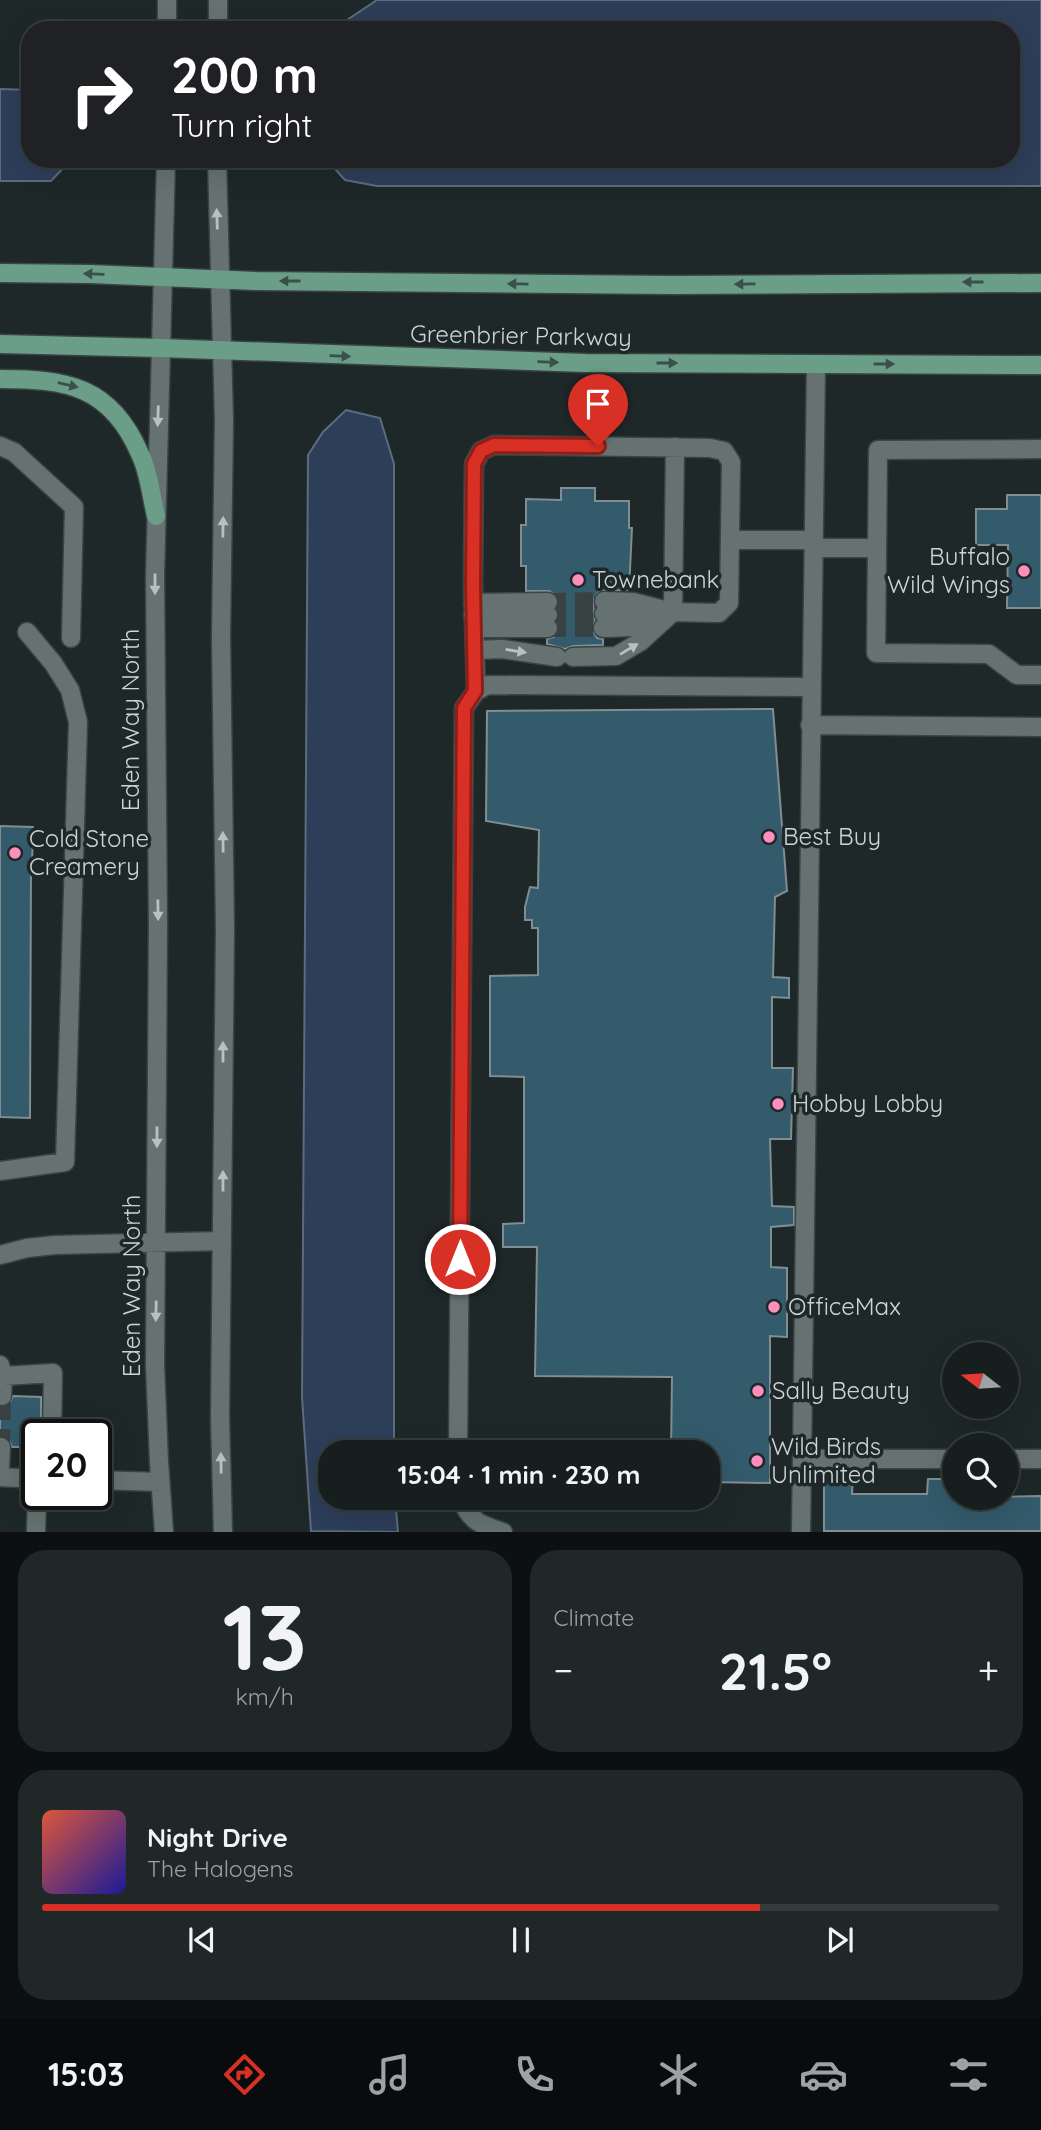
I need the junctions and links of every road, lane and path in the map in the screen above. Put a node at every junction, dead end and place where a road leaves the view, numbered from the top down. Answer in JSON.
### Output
{"nodes":[{"id":1,"x":167,"y":0,"type":"edge"},
{"id":2,"x":218,"y":0,"type":"edge"},
{"id":3,"x":167,"y":21,"type":"edge"},
{"id":4,"x":218,"y":21,"type":"edge"},
{"id":5,"x":166,"y":168,"type":"edge"},
{"id":6,"x":217,"y":168,"type":"edge"},
{"id":7,"x":0,"y":273,"type":"edge"},
{"id":8,"x":163,"y":277,"type":"junction"},
{"id":9,"x":220,"y":279,"type":"junction"},
{"id":10,"x":1041,"y":283,"type":"edge"},
{"id":11,"x":0,"y":344,"type":"edge"},
{"id":12,"x":160,"y":348,"type":"junction"},
{"id":13,"x":223,"y":351,"type":"junction"},
{"id":14,"x":816,"y":364,"type":"junction"},
{"id":15,"x":1041,"y":365,"type":"edge"},
{"id":16,"x":0,"y":379,"type":"edge"},
{"id":17,"x":0,"y":446,"type":"edge"},
{"id":18,"x":675,"y":447,"type":"junction"},
{"id":19,"x":1041,"y":449,"type":"edge"},
{"id":20,"x":156,"y":516,"type":"junction"},
{"id":21,"x":730,"y":540,"type":"junction"},
{"id":22,"x":813,"y":544,"type":"junction"},
{"id":23,"x":877,"y":548,"type":"junction"},
{"id":24,"x":673,"y":612,"type":"junction"},
{"id":25,"x":474,"y":616,"type":"junction"},
{"id":26,"x":27,"y":632,"type":"dead end"},
{"id":27,"x":71,"y":638,"type":"dead end"},
{"id":28,"x":475,"y":650,"type":"junction"},
{"id":29,"x":1041,"y":676,"type":"edge"},
{"id":30,"x":811,"y":687,"type":"junction"},
{"id":31,"x":475,"y":691,"type":"junction"},
{"id":32,"x":810,"y":725,"type":"junction"},
{"id":33,"x":1041,"y":727,"type":"edge"},
{"id":34,"x":0,"y":1171,"type":"edge"},
{"id":35,"x":222,"y":1241,"type":"junction"},
{"id":36,"x":156,"y":1243,"type":"junction"},
{"id":37,"x":0,"y":1255,"type":"edge"},
{"id":38,"x":1,"y":1372,"type":"edge"},
{"id":39,"x":2,"y":1396,"type":"dead end"},
{"id":40,"x":52,"y":1419,"type":"edge"},
{"id":41,"x":458,"y":1440,"type":"edge"},
{"id":42,"x":1,"y":1447,"type":"edge"},
{"id":43,"x":802,"y":1458,"type":"junction"},
{"id":44,"x":942,"y":1459,"type":"edge"},
{"id":45,"x":1019,"y":1459,"type":"edge"},
{"id":46,"x":1041,"y":1460,"type":"edge"},
{"id":47,"x":0,"y":1468,"type":"edge"},
{"id":48,"x":0,"y":1477,"type":"edge"},
{"id":49,"x":21,"y":1478,"type":"edge"},
{"id":50,"x":112,"y":1480,"type":"edge"},
{"id":51,"x":160,"y":1482,"type":"junction"},
{"id":52,"x":37,"y":1510,"type":"edge"},
{"id":53,"x":467,"y":1510,"type":"edge"},
{"id":54,"x":36,"y":1531,"type":"edge"},
{"id":55,"x":164,"y":1531,"type":"edge"},
{"id":56,"x":223,"y":1531,"type":"edge"},
{"id":57,"x":503,"y":1531,"type":"edge"},
{"id":58,"x":800,"y":1531,"type":"edge"}],
"edges":[{"from":1,"to":3,"type":"street"},
{"from":2,"to":4,"type":"street"},
{"from":5,"to":8,"type":"street","name":"Eden Way North"},
{"from":9,"to":6,"type":"street","one_way":true},
{"from":8,"to":7,"type":"main road","one_way":true},
{"from":8,"to":9,"type":"main road"},
{"from":8,"to":12,"type":"street","name":"Eden Way North"},
{"from":10,"to":9,"type":"main road","one_way":true},
{"from":9,"to":13,"type":"street"},
{"from":11,"to":12,"type":"main road","name":"Greenbrier Parkway"},
{"from":12,"to":13,"type":"main road","name":"Greenbrier Parkway"},
{"from":12,"to":20,"type":"street","name":"Eden Way North","one_way":true},
{"from":13,"to":14,"type":"main road","name":"Greenbrier Parkway","one_way":true},
{"from":35,"to":13,"type":"street","one_way":true},
{"from":14,"to":15,"type":"main road","name":"Greenbrier Parkway","one_way":true},
{"from":14,"to":22,"type":"street"},
{"from":16,"to":20,"type":"main road","one_way":true},
{"from":17,"to":27,"type":"street"},
{"from":18,"to":21,"type":"street"},
{"from":18,"to":24,"type":"street"},
{"from":18,"to":25,"type":"street"},
{"from":19,"to":23,"type":"street"},
{"from":20,"to":36,"type":"street","name":"Eden Way North","one_way":true},
{"from":21,"to":22,"type":"street"},
{"from":21,"to":24,"type":"street"},
{"from":22,"to":23,"type":"street"},
{"from":22,"to":30,"type":"street"},
{"from":23,"to":29,"type":"street"},
{"from":24,"to":24,"type":"street"},
{"from":28,"to":24,"type":"street","one_way":true},
{"from":25,"to":25,"type":"street"},
{"from":25,"to":28,"type":"street"},
{"from":26,"to":34,"type":"street"},
{"from":28,"to":31,"type":"street"},
{"from":30,"to":31,"type":"street"},
{"from":30,"to":32,"type":"street"},
{"from":31,"to":41,"type":"street"},
{"from":32,"to":33,"type":"street"},
{"from":32,"to":43,"type":"street"},
{"from":35,"to":36,"type":"street"},
{"from":56,"to":35,"type":"street","one_way":true},
{"from":36,"to":37,"type":"street"},
{"from":36,"to":51,"type":"street","name":"Eden Way North","one_way":true},
{"from":38,"to":39,"type":"street"},
{"from":38,"to":40,"type":"street"},
{"from":42,"to":47,"type":"street"},
{"from":43,"to":44,"type":"street"},
{"from":43,"to":58,"type":"street"},
{"from":45,"to":46,"type":"street"},
{"from":48,"to":49,"type":"street"},
{"from":50,"to":51,"type":"street"},
{"from":51,"to":55,"type":"street","name":"Eden Way North"},
{"from":52,"to":54,"type":"street"},
{"from":53,"to":57,"type":"street"}]}
